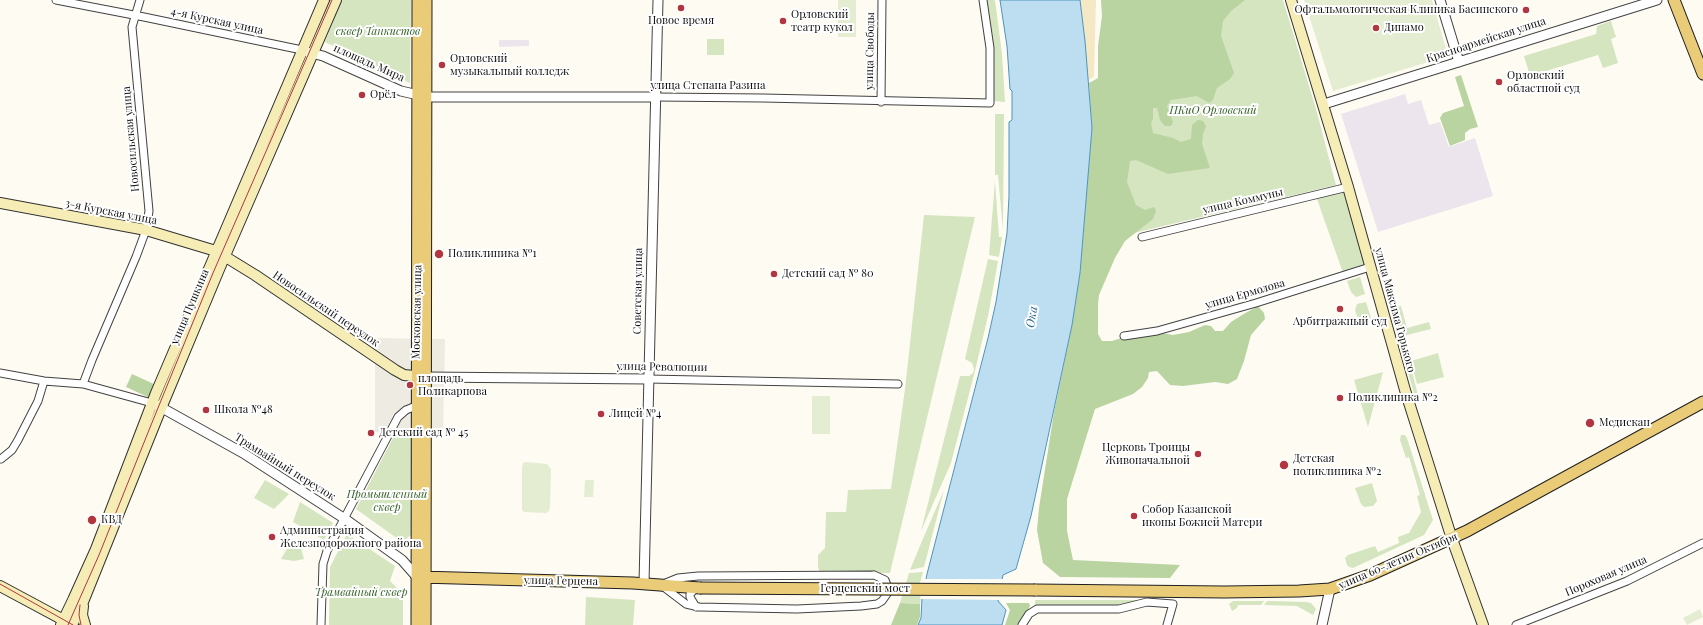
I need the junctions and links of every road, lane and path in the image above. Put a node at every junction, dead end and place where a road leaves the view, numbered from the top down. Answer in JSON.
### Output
{"nodes":[{"id":1,"x":56,"y":0,"type":"edge"},
{"id":2,"x":140,"y":0,"type":"edge"},
{"id":3,"x":324,"y":0,"type":"edge"},
{"id":4,"x":336,"y":0,"type":"edge"},
{"id":5,"x":418,"y":0,"type":"edge"},
{"id":6,"x":426,"y":0,"type":"edge"},
{"id":7,"x":658,"y":0,"type":"edge"},
{"id":8,"x":882,"y":0,"type":"edge"},
{"id":9,"x":983,"y":0,"type":"edge"},
{"id":10,"x":1291,"y":0,"type":"edge"},
{"id":11,"x":1440,"y":0,"type":"edge"},
{"id":12,"x":1657,"y":0,"type":"edge"},
{"id":13,"x":1674,"y":0,"type":"edge"},
{"id":14,"x":135,"y":15,"type":"junction"},
{"id":15,"x":302,"y":50,"type":"junction"},
{"id":16,"x":313,"y":53,"type":"junction"},
{"id":17,"x":1459,"y":62,"type":"junction"},
{"id":18,"x":1703,"y":74,"type":"edge"},
{"id":19,"x":422,"y":96,"type":"junction"},
{"id":20,"x":655,"y":97,"type":"junction"},
{"id":21,"x":881,"y":102,"type":"junction"},
{"id":22,"x":1324,"y":104,"type":"junction"},
{"id":23,"x":1348,"y":187,"type":"junction"},
{"id":24,"x":0,"y":203,"type":"edge"},
{"id":25,"x":146,"y":230,"type":"junction"},
{"id":26,"x":1142,"y":237,"type":"dead end"},
{"id":27,"x":220,"y":253,"type":"junction"},
{"id":28,"x":1370,"y":267,"type":"junction"},
{"id":29,"x":1124,"y":336,"type":"dead end"},
{"id":30,"x":0,"y":373,"type":"edge"},
{"id":31,"x":421,"y":377,"type":"junction"},
{"id":32,"x":648,"y":379,"type":"junction"},
{"id":33,"x":44,"y":381,"type":"junction"},
{"id":34,"x":83,"y":384,"type":"junction"},
{"id":35,"x":898,"y":384,"type":"dead end"},
{"id":36,"x":1703,"y":402,"type":"edge"},
{"id":37,"x":157,"y":404,"type":"junction"},
{"id":38,"x":416,"y":406,"type":"junction"},
{"id":39,"x":1,"y":459,"type":"dead end"},
{"id":40,"x":345,"y":519,"type":"junction"},
{"id":41,"x":1452,"y":539,"type":"junction"},
{"id":42,"x":1703,"y":543,"type":"edge"},
{"id":43,"x":421,"y":578,"type":"junction"},
{"id":44,"x":644,"y":583,"type":"junction"},
{"id":45,"x":662,"y":585,"type":"junction"},
{"id":46,"x":0,"y":586,"type":"edge"},
{"id":47,"x":698,"y":588,"type":"junction"},
{"id":48,"x":1330,"y":589,"type":"junction"},
{"id":49,"x":1035,"y":590,"type":"joint"},
{"id":50,"x":83,"y":602,"type":"junction"},
{"id":51,"x":696,"y":607,"type":"junction"},
{"id":52,"x":67,"y":624,"type":"edge"},
{"id":53,"x":1023,"y":624,"type":"edge"},
{"id":54,"x":85,"y":625,"type":"edge"},
{"id":55,"x":321,"y":625,"type":"edge"},
{"id":56,"x":417,"y":625,"type":"edge"},
{"id":57,"x":425,"y":625,"type":"edge"},
{"id":58,"x":1168,"y":625,"type":"edge"},
{"id":59,"x":1322,"y":625,"type":"edge"},
{"id":60,"x":1483,"y":625,"type":"edge"},
{"id":61,"x":1516,"y":625,"type":"edge"}],
"edges":[{"from":1,"to":14,"type":"street","name":"4-я Курская улица"},
{"from":2,"to":14,"type":"street","name":"Новосильская улица"},
{"from":3,"to":15,"type":"main road","name":"улица Пушкина"},
{"from":4,"to":16,"type":"main road","name":"улица Пушкина"},
{"from":5,"to":19,"type":"main road","name":"Московская улица"},
{"from":6,"to":19,"type":"main road","name":"Московская улица"},
{"from":7,"to":20,"type":"street","name":"Советская улица"},
{"from":8,"to":21,"type":"street","name":"улица Свободы"},
{"from":9,"to":21,"type":"street","name":"улица Степана Разина"},
{"from":10,"to":22,"type":"main road","name":"улица Максима Горького"},
{"from":11,"to":17,"type":"street"},
{"from":12,"to":17,"type":"street","name":"Красноармейская улица"},
{"from":13,"to":18,"type":"main road"},
{"from":14,"to":15,"type":"street","name":"4-я Курская улица"},
{"from":14,"to":25,"type":"street","name":"Новосильская улица"},
{"from":15,"to":16,"type":"street","name":"площадь Мира"},
{"from":15,"to":27,"type":"main road","name":"улица Пушкина"},
{"from":16,"to":19,"type":"street","name":"площадь Мира"},
{"from":16,"to":27,"type":"main road","name":"улица Пушкина"},
{"from":17,"to":22,"type":"street","name":"Красноармейская улица"},
{"from":19,"to":20,"type":"street","name":"улица Степана Разина"},
{"from":19,"to":31,"type":"main road","name":"Московская улица"},
{"from":20,"to":21,"type":"street","name":"улица Степана Разина"},
{"from":20,"to":32,"type":"street","name":"Советская улица"},
{"from":22,"to":23,"type":"main road","name":"улица Максима Горького"},
{"from":23,"to":26,"type":"street","name":"улица Коммуны"},
{"from":23,"to":28,"type":"main road","name":"улица Максима Горького"},
{"from":24,"to":25,"type":"main road","name":"3-я Курская улица"},
{"from":25,"to":27,"type":"main road","name":"3-я Курская улица"},
{"from":25,"to":34,"type":"street","name":"Новосильская улица"},
{"from":27,"to":31,"type":"main road","name":"Новосильский переулок"},
{"from":27,"to":37,"type":"main road","name":"улица Пушкина"},
{"from":28,"to":29,"type":"street","name":"улица Ермолова"},
{"from":28,"to":41,"type":"main road","name":"улица Максима Горького"},
{"from":30,"to":33,"type":"street"},
{"from":31,"to":32,"type":"street","name":"улица Революции"},
{"from":31,"to":38,"type":"main road","name":"Московская улица"},
{"from":31,"to":43,"type":"main road","name":"Московская улица"},
{"from":32,"to":35,"type":"street","name":"улица Революции"},
{"from":32,"to":44,"type":"street","name":"Советская улица"},
{"from":33,"to":34,"type":"street"},
{"from":33,"to":39,"type":"street"},
{"from":34,"to":37,"type":"street"},
{"from":36,"to":41,"type":"main road","name":"улица 60-летия Октября"},
{"from":37,"to":40,"type":"street","name":"Трамвайный переулок"},
{"from":37,"to":50,"type":"main road","name":"улица Пушкина"},
{"from":37,"to":52,"type":"main road","name":"улица Пушкина"},
{"from":38,"to":40,"type":"street"},
{"from":38,"to":43,"type":"main road","name":"Московская улица"},
{"from":40,"to":43,"type":"street","name":"Трамвайный переулок"},
{"from":40,"to":55,"type":"street"},
{"from":41,"to":48,"type":"main road","name":"улица 60-летия Октября"},
{"from":41,"to":60,"type":"main road","name":"улица Максима Горького"},
{"from":42,"to":61,"type":"street","name":"Пороховая улица"},
{"from":43,"to":44,"type":"main road","name":"улица Герцена"},
{"from":43,"to":56,"type":"main road","name":"Московская улица"},
{"from":43,"to":57,"type":"main road","name":"Московская улица"},
{"from":44,"to":45,"type":"main road","name":"улица Герцена"},
{"from":45,"to":47,"type":"main road","name":"улица Герцена"},
{"from":45,"to":51,"type":"street"},
{"from":45,"to":51,"type":"street"},
{"from":46,"to":52,"type":"main road"},
{"from":47,"to":49,"type":"main road","name":"Герценский мост","bridge":true},
{"from":47,"to":51,"type":"street"},
{"from":48,"to":49,"type":"main road","name":"улица 60-летия Октября"},
{"from":48,"to":59,"type":"street"},
{"from":50,"to":52,"type":"main road","name":"улица Пушкина"},
{"from":50,"to":54,"type":"main road"},
{"from":53,"to":58,"type":"street"}]}
